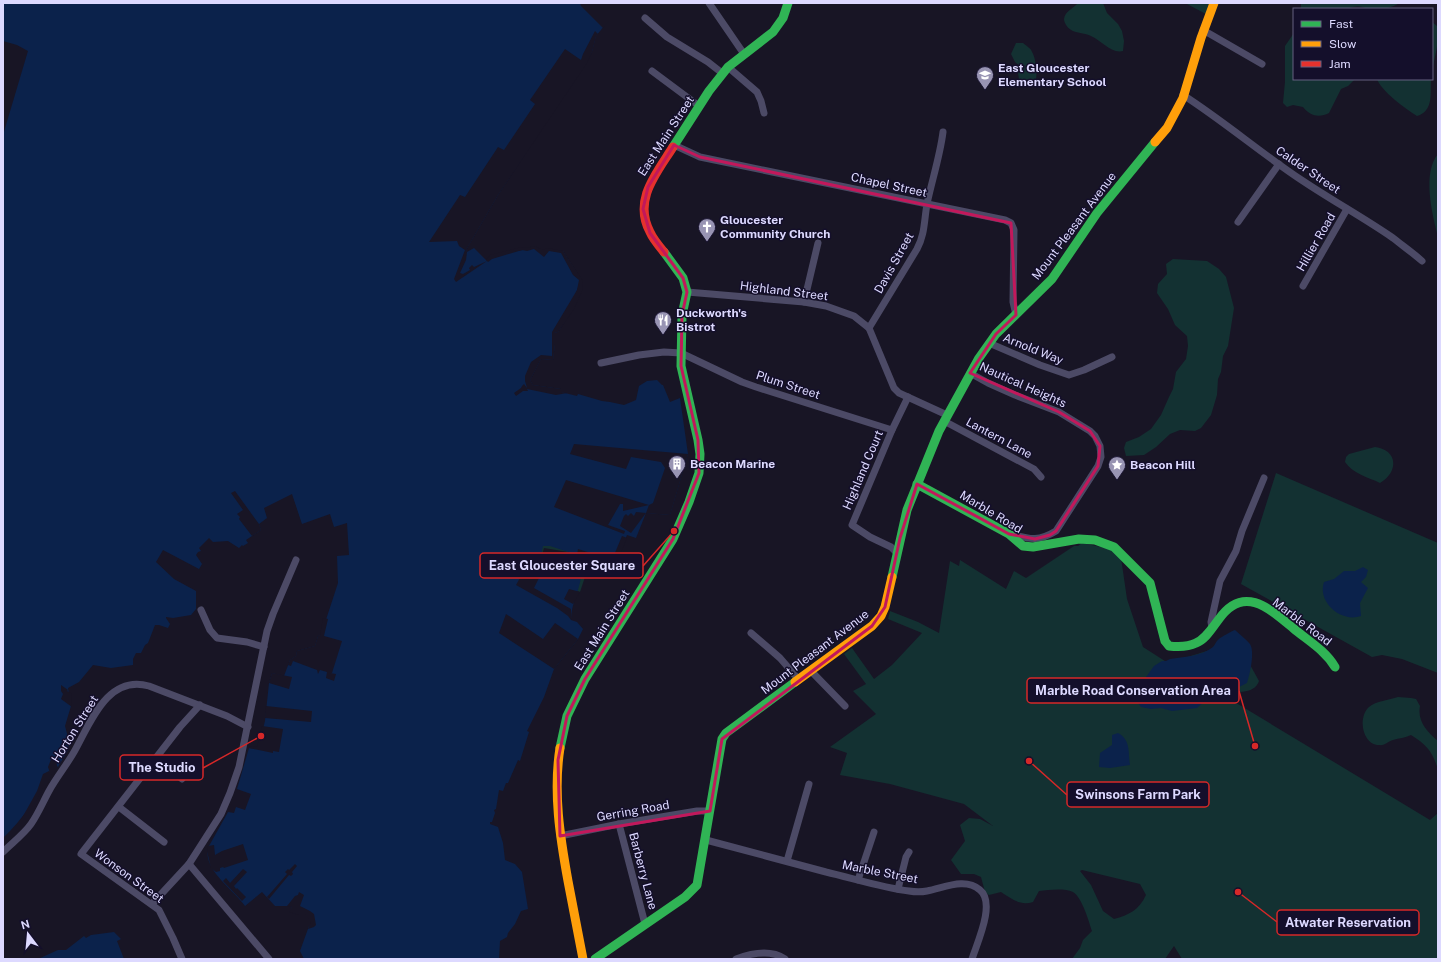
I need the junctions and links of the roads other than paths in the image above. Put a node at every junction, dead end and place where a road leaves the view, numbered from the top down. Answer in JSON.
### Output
{"nodes":[{"id":1,"x":709,"y":3,"type":"edge"},
{"id":2,"x":788,"y":3,"type":"edge"},
{"id":3,"x":1214,"y":3,"type":"edge"},
{"id":4,"x":645,"y":18,"type":"dead end"},
{"id":5,"x":1204,"y":30,"type":"junction"},
{"id":6,"x":744,"y":54,"type":"junction"},
{"id":7,"x":1262,"y":64,"type":"dead end"},
{"id":8,"x":725,"y":70,"type":"junction"},
{"id":9,"x":652,"y":71,"type":"dead end"},
{"id":10,"x":1184,"y":95,"type":"junction"},
{"id":11,"x":700,"y":106,"type":"junction"},
{"id":12,"x":764,"y":113,"type":"dead end"},
{"id":13,"x":943,"y":132,"type":"dead end"},
{"id":14,"x":674,"y":145,"type":"junction"},
{"id":15,"x":1280,"y":164,"type":"junction"},
{"id":16,"x":927,"y":204,"type":"junction"},
{"id":17,"x":1347,"y":209,"type":"junction"},
{"id":18,"x":1238,"y":222,"type":"dead end"},
{"id":19,"x":818,"y":243,"type":"dead end"},
{"id":20,"x":1422,"y":261,"type":"dead end"},
{"id":21,"x":1303,"y":286,"type":"dead end"},
{"id":22,"x":687,"y":292,"type":"junction"},
{"id":23,"x":804,"y":302,"type":"junction"},
{"id":24,"x":1016,"y":315,"type":"junction"},
{"id":25,"x":869,"y":328,"type":"junction"},
{"id":26,"x":989,"y":343,"type":"junction"},
{"id":27,"x":681,"y":353,"type":"junction"},
{"id":28,"x":1112,"y":357,"type":"dead end"},
{"id":29,"x":601,"y":363,"type":"dead end"},
{"id":30,"x":970,"y":373,"type":"junction"},
{"id":31,"x":908,"y":397,"type":"junction"},
{"id":32,"x":945,"y":418,"type":"junction"},
{"id":33,"x":892,"y":430,"type":"junction"},
{"id":34,"x":1041,"y":477,"type":"dead end"},
{"id":35,"x":1264,"y":478,"type":"dead end"},
{"id":36,"x":917,"y":484,"type":"junction"},
{"id":37,"x":1010,"y":534,"type":"junction"},
{"id":38,"x":897,"y":553,"type":"junction"},
{"id":39,"x":296,"y":560,"type":"dead end"},
{"id":40,"x":201,"y":610,"type":"dead end"},
{"id":41,"x":1212,"y":628,"type":"junction"},
{"id":42,"x":751,"y":633,"type":"dead end"},
{"id":43,"x":264,"y":647,"type":"junction"},
{"id":44,"x":1335,"y":667,"type":"dead end"},
{"id":45,"x":812,"y":671,"type":"junction"},
{"id":46,"x":799,"y":680,"type":"junction"},
{"id":47,"x":200,"y":706,"type":"junction"},
{"id":48,"x":845,"y":706,"type":"dead end"},
{"id":49,"x":248,"y":726,"type":"junction"},
{"id":50,"x":156,"y":758,"type":"junction"},
{"id":51,"x":182,"y":779,"type":"dead end"},
{"id":52,"x":809,"y":784,"type":"dead end"},
{"id":53,"x":119,"y":806,"type":"junction"},
{"id":54,"x":710,"y":811,"type":"junction"},
{"id":55,"x":619,"y":824,"type":"junction"},
{"id":56,"x":874,"y":832,"type":"dead end"},
{"id":57,"x":560,"y":836,"type":"junction"},
{"id":58,"x":706,"y":840,"type":"junction"},
{"id":59,"x":164,"y":842,"type":"dead end"},
{"id":60,"x":3,"y":852,"type":"edge"},
{"id":61,"x":909,"y":852,"type":"dead end"},
{"id":62,"x":787,"y":862,"type":"junction"},
{"id":63,"x":188,"y":864,"type":"junction"},
{"id":64,"x":858,"y":880,"type":"junction"},
{"id":65,"x":898,"y":889,"type":"junction"},
{"id":66,"x":152,"y":904,"type":"junction"},
{"id":67,"x":645,"y":924,"type":"junction"},
{"id":68,"x":182,"y":959,"type":"edge"},
{"id":69,"x":269,"y":959,"type":"edge"},
{"id":70,"x":583,"y":959,"type":"edge"},
{"id":71,"x":595,"y":959,"type":"edge"},
{"id":72,"x":736,"y":959,"type":"edge"},
{"id":73,"x":785,"y":959,"type":"edge"},
{"id":74,"x":972,"y":959,"type":"edge"}],
"edges":[{"from":1,"to":6,"type":"street"},
{"from":2,"to":6,"type":"street","name":"East Main Street"},
{"from":3,"to":5,"type":"street","name":"Mount Pleasant Avenue"},
{"from":4,"to":8,"type":"street"},
{"from":5,"to":7,"type":"street"},
{"from":5,"to":10,"type":"street","name":"Mount Pleasant Avenue"},
{"from":6,"to":8,"type":"street","name":"East Main Street"},
{"from":8,"to":11,"type":"street","name":"East Main Street"},
{"from":8,"to":12,"type":"street"},
{"from":9,"to":11,"type":"street"},
{"from":10,"to":15,"type":"street","name":"Calder Street"},
{"from":10,"to":24,"type":"street","name":"Mount Pleasant Avenue"},
{"from":11,"to":14,"type":"street","name":"East Main Street"},
{"from":13,"to":16,"type":"street","name":"Davis Street"},
{"from":14,"to":16,"type":"street","name":"Chapel Street"},
{"from":14,"to":22,"type":"street","name":"East Main Street"},
{"from":15,"to":17,"type":"street","name":"Calder Street"},
{"from":15,"to":18,"type":"street"},
{"from":16,"to":24,"type":"street","name":"Chapel Street"},
{"from":16,"to":25,"type":"street","name":"Davis Street"},
{"from":17,"to":20,"type":"street","name":"Calder Street"},
{"from":17,"to":21,"type":"street","name":"Hillier Road"},
{"from":19,"to":23,"type":"street"},
{"from":22,"to":23,"type":"street","name":"Highland Street"},
{"from":22,"to":27,"type":"street","name":"East Main Street"},
{"from":23,"to":25,"type":"street","name":"Highland Street"},
{"from":24,"to":26,"type":"street","name":"Mount Pleasant Avenue"},
{"from":25,"to":31,"type":"street","name":"Highland Street"},
{"from":26,"to":28,"type":"street","name":"Arnold Way"},
{"from":26,"to":30,"type":"street","name":"Mount Pleasant Avenue"},
{"from":27,"to":29,"type":"street"},
{"from":27,"to":33,"type":"street","name":"Plum Street"},
{"from":27,"to":57,"type":"street","name":"East Main Street"},
{"from":30,"to":32,"type":"street","name":"Mount Pleasant Avenue"},
{"from":30,"to":37,"type":"street","name":"Nautical Heights"},
{"from":31,"to":32,"type":"street","name":"Highland Street"},
{"from":31,"to":33,"type":"street","name":"Highland Court"},
{"from":32,"to":34,"type":"street","name":"Lantern Lane"},
{"from":32,"to":36,"type":"street","name":"Mount Pleasant Avenue"},
{"from":33,"to":38,"type":"street","name":"Highland Court"},
{"from":35,"to":41,"type":"street"},
{"from":36,"to":37,"type":"street","name":"Marble Road"},
{"from":36,"to":38,"type":"street","name":"Mount Pleasant Avenue"},
{"from":37,"to":41,"type":"street","name":"Marble Road"},
{"from":38,"to":45,"type":"street","name":"Mount Pleasant Avenue"},
{"from":39,"to":43,"type":"street"},
{"from":40,"to":43,"type":"street"},
{"from":41,"to":44,"type":"street","name":"Marble Road"},
{"from":42,"to":46,"type":"street"},
{"from":43,"to":49,"type":"street"},
{"from":45,"to":46,"type":"street","name":"Mount Pleasant Avenue"},
{"from":45,"to":48,"type":"street"},
{"from":46,"to":54,"type":"street","name":"Mount Pleasant Avenue"},
{"from":47,"to":49,"type":"street","name":"Horton Street"},
{"from":47,"to":50,"type":"street"},
{"from":47,"to":60,"type":"street","name":"Horton Street"},
{"from":49,"to":63,"type":"street"},
{"from":50,"to":51,"type":"street"},
{"from":50,"to":53,"type":"street"},
{"from":52,"to":62,"type":"street"},
{"from":53,"to":59,"type":"street"},
{"from":53,"to":66,"type":"street","name":"Wonson Street"},
{"from":54,"to":55,"type":"street","name":"Gerring Road"},
{"from":54,"to":58,"type":"street","name":"Mount Pleasant Avenue"},
{"from":55,"to":57,"type":"street","name":"Gerring Road"},
{"from":55,"to":67,"type":"street","name":"Barberry Lane"},
{"from":56,"to":64,"type":"street"},
{"from":57,"to":70,"type":"street","name":"East Main Street"},
{"from":58,"to":62,"type":"street","name":"Marble Street"},
{"from":58,"to":67,"type":"street","name":"Mount Pleasant Avenue"},
{"from":61,"to":65,"type":"street"},
{"from":62,"to":64,"type":"street","name":"Marble Street"},
{"from":63,"to":66,"type":"street"},
{"from":63,"to":69,"type":"street"},
{"from":64,"to":65,"type":"street","name":"Marble Street"},
{"from":65,"to":74,"type":"street","name":"Marble Street"},
{"from":66,"to":68,"type":"street","name":"Wonson Street"},
{"from":67,"to":71,"type":"street","name":"Mount Pleasant Avenue"},
{"from":72,"to":73,"type":"street"}]}
